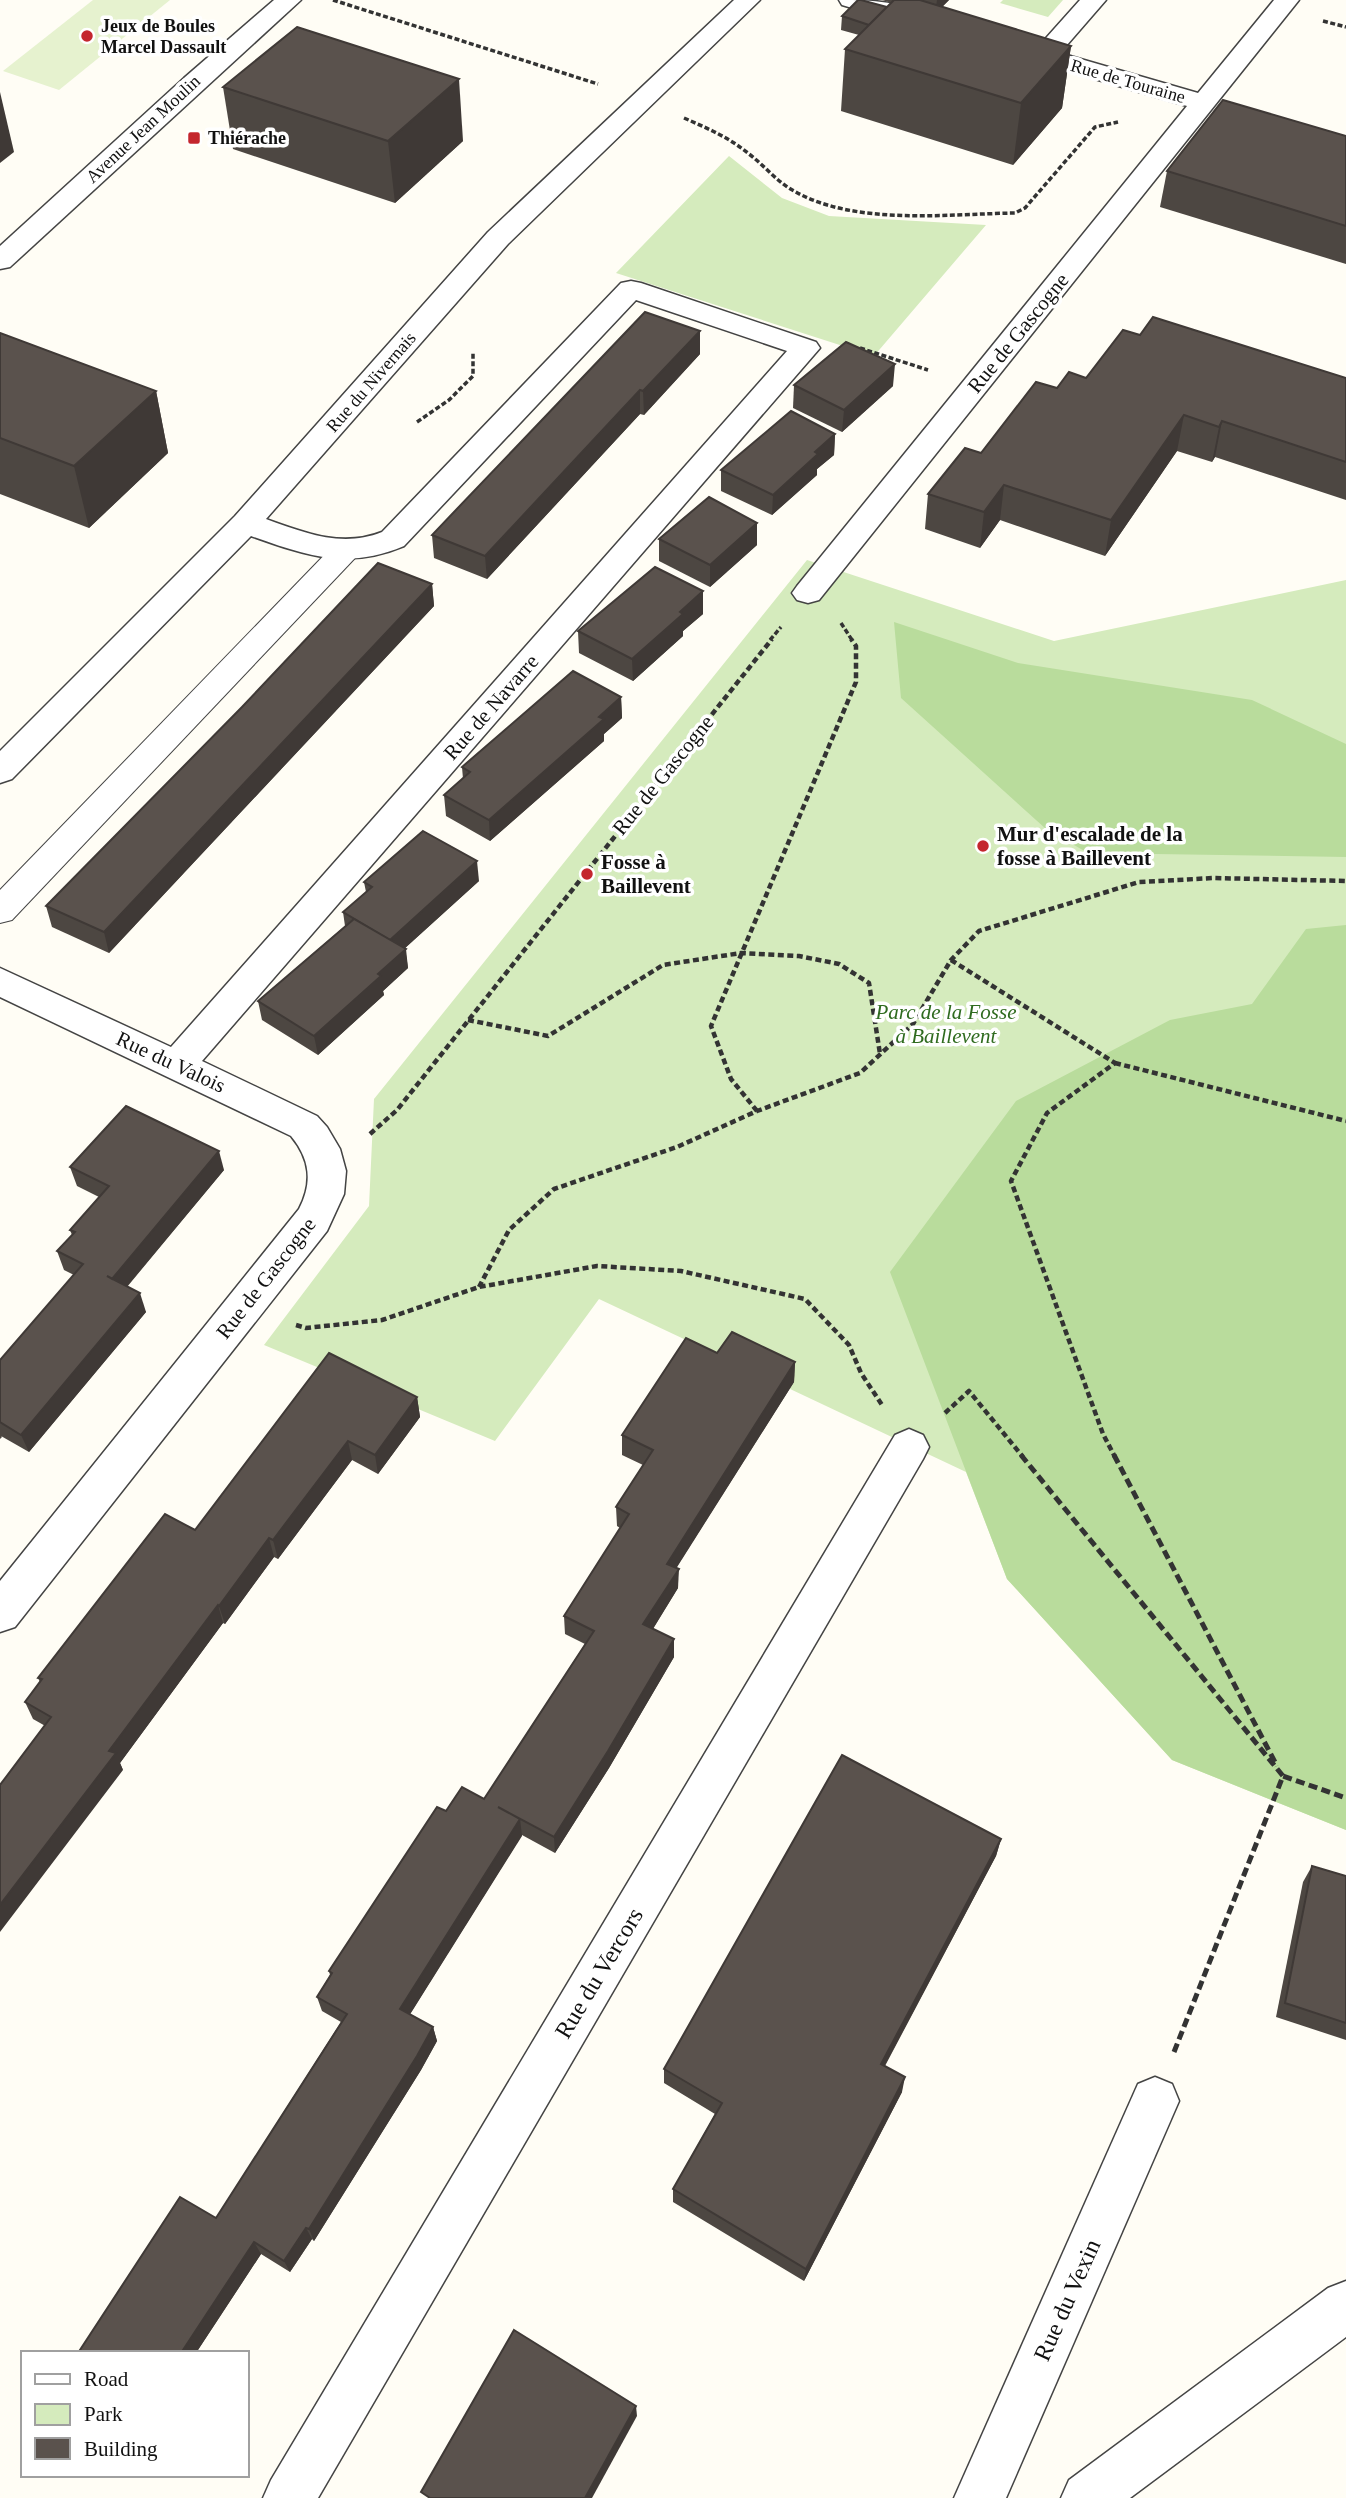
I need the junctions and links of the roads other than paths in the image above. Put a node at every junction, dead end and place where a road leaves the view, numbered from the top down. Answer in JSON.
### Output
{"nodes":[{"id":1,"x":289,"y":0,"type":"edge"},
{"id":2,"x":748,"y":0,"type":"edge"},
{"id":3,"x":851,"y":0,"type":"edge"},
{"id":4,"x":1094,"y":0,"type":"edge"},
{"id":5,"x":1287,"y":0,"type":"edge"},
{"id":6,"x":931,"y":23,"type":"edge"},
{"id":7,"x":998,"y":43,"type":"edge"},
{"id":8,"x":1044,"y":56,"type":"junction"},
{"id":9,"x":1197,"y":112,"type":"junction"},
{"id":10,"x":0,"y":261,"type":"edge"},
{"id":11,"x":246,"y":523,"type":"junction"},
{"id":12,"x":345,"y":551,"type":"junction"},
{"id":13,"x":804,"y":598,"type":"road end"},
{"id":14,"x":0,"y":771,"type":"edge"},
{"id":15,"x":0,"y":911,"type":"edge"},
{"id":16,"x":0,"y":981,"type":"edge"},
{"id":17,"x":177,"y":1065,"type":"junction"},
{"id":18,"x":328,"y":1160,"type":"joint"},
{"id":19,"x":909,"y":1447,"type":"road end"},
{"id":20,"x":0,"y":1613,"type":"edge"},
{"id":21,"x":1154,"y":2101,"type":"road end"},
{"id":22,"x":1346,"y":2306,"type":"edge"},
{"id":23,"x":289,"y":2498,"type":"edge"},
{"id":24,"x":980,"y":2498,"type":"edge"},
{"id":25,"x":1087,"y":2498,"type":"edge"}],
"edges":[{"from":1,"to":10,"type":"street","name":"Avenue Jean Moulin"},
{"from":2,"to":11,"type":"street","name":"Rue du Nivernais"},
{"from":3,"to":6,"type":"street"},
{"from":4,"to":8,"type":"street"},
{"from":5,"to":9,"type":"street","name":"Rue de Gascogne"},
{"from":7,"to":8,"type":"street","name":"Rue de Touraine"},
{"from":8,"to":9,"type":"street","name":"Rue de Touraine"},
{"from":9,"to":13,"type":"street","name":"Rue de Gascogne"},
{"from":11,"to":12,"type":"street"},
{"from":11,"to":14,"type":"street","name":"Rue du Nivernais"},
{"from":12,"to":15,"type":"lane"},
{"from":12,"to":17,"type":"street","name":"Rue de Navarre"},
{"from":16,"to":17,"type":"street","name":"Rue du Valois"},
{"from":17,"to":18,"type":"street","name":"Rue du Valois"},
{"from":18,"to":20,"type":"street","name":"Rue de Gascogne"},
{"from":19,"to":23,"type":"street","name":"Rue du Vercors"},
{"from":21,"to":24,"type":"street","name":"Rue du Vexin"},
{"from":22,"to":25,"type":"street"}]}
